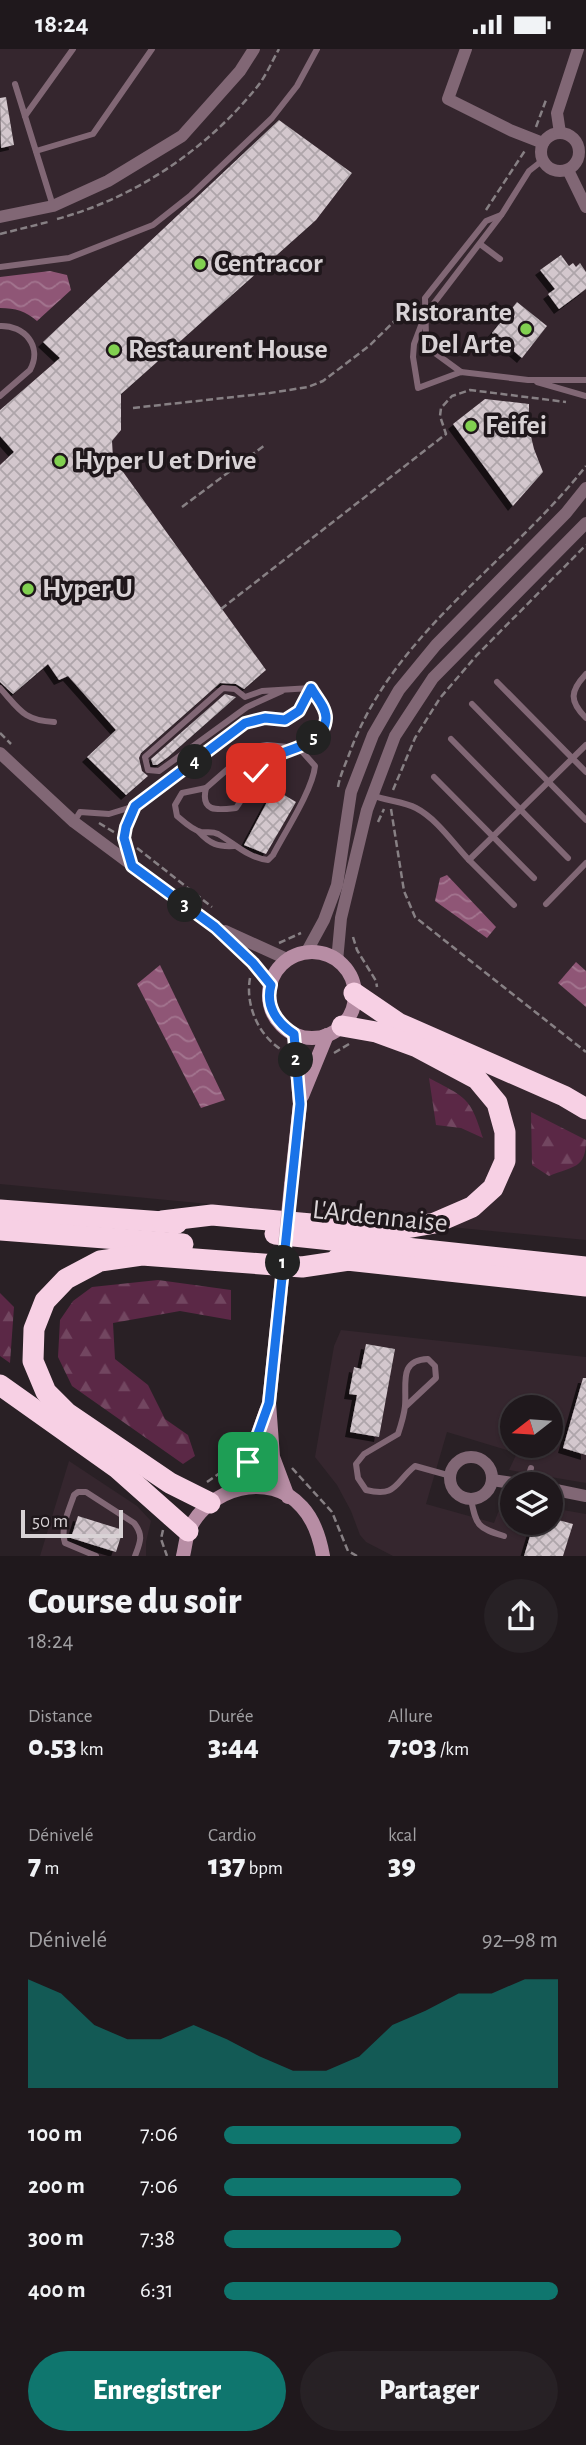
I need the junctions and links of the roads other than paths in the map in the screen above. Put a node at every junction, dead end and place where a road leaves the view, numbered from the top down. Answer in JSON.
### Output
{"nodes":[{"id":1,"x":73,"y":49,"type":"edge"},
{"id":2,"x":152,"y":49,"type":"edge"},
{"id":3,"x":254,"y":49,"type":"edge"},
{"id":4,"x":317,"y":49,"type":"edge"},
{"id":5,"x":466,"y":49,"type":"edge"},
{"id":6,"x":578,"y":49,"type":"edge"},
{"id":7,"x":15,"y":84,"type":"dead end"},
{"id":8,"x":25,"y":116,"type":"junction"},
{"id":9,"x":561,"y":133,"type":"junction"},
{"id":10,"x":537,"y":141,"type":"junction"},
{"id":11,"x":36,"y":151,"type":"junction"},
{"id":12,"x":583,"y":152,"type":"edge"},
{"id":13,"x":543,"y":160,"type":"junction"},
{"id":14,"x":568,"y":170,"type":"junction"},
{"id":15,"x":53,"y":206,"type":"junction"},
{"id":16,"x":586,"y":207,"type":"edge"},
{"id":17,"x":502,"y":214,"type":"junction"},
{"id":18,"x":0,"y":217,"type":"edge"},
{"id":19,"x":480,"y":244,"type":"junction"},
{"id":20,"x":500,"y":259,"type":"dead end"},
{"id":21,"x":0,"y":267,"type":"edge"},
{"id":22,"x":425,"y":315,"type":"junction"},
{"id":23,"x":0,"y":326,"type":"edge"},
{"id":24,"x":461,"y":372,"type":"junction"},
{"id":25,"x":528,"y":380,"type":"junction"},
{"id":26,"x":586,"y":380,"type":"edge"},
{"id":27,"x":0,"y":396,"type":"edge"},
{"id":28,"x":586,"y":396,"type":"edge"},
{"id":29,"x":586,"y":488,"type":"edge"},
{"id":30,"x":586,"y":523,"type":"edge"},
{"id":31,"x":586,"y":674,"type":"edge"},
{"id":32,"x":497,"y":682,"type":"dead end"},
{"id":33,"x":0,"y":688,"type":"edge"},
{"id":34,"x":311,"y":688,"type":"junction"},
{"id":35,"x":282,"y":691,"type":"junction"},
{"id":36,"x":472,"y":704,"type":"dead end"},
{"id":37,"x":586,"y":718,"type":"edge"},
{"id":38,"x":54,"y":722,"type":"dead end"},
{"id":39,"x":451,"y":739,"type":"dead end"},
{"id":40,"x":586,"y":745,"type":"edge"},
{"id":41,"x":299,"y":748,"type":"junction"},
{"id":42,"x":0,"y":753,"type":"edge"},
{"id":43,"x":573,"y":758,"type":"junction"},
{"id":44,"x":586,"y":772,"type":"edge"},
{"id":45,"x":434,"y":777,"type":"dead end"},
{"id":46,"x":550,"y":781,"type":"junction"},
{"id":47,"x":206,"y":788,"type":"junction"},
{"id":48,"x":372,"y":795,"type":"junction"},
{"id":49,"x":135,"y":806,"type":"junction"},
{"id":50,"x":520,"y":809,"type":"junction"},
{"id":51,"x":586,"y":820,"type":"edge"},
{"id":52,"x":74,"y":822,"type":"junction"},
{"id":53,"x":493,"y":837,"type":"junction"},
{"id":54,"x":568,"y":857,"type":"dead end"},
{"id":55,"x":469,"y":860,"type":"junction"},
{"id":56,"x":586,"y":863,"type":"edge"},
{"id":57,"x":132,"y":866,"type":"junction"},
{"id":58,"x":534,"y":878,"type":"dead end"},
{"id":59,"x":546,"y":904,"type":"dead end"},
{"id":60,"x":514,"y":905,"type":"dead end"},
{"id":61,"x":215,"y":927,"type":"junction"},
{"id":62,"x":306,"y":953,"type":"junction"},
{"id":63,"x":289,"y":960,"type":"junction"},
{"id":64,"x":337,"y":961,"type":"junction"},
{"id":65,"x":271,"y":985,"type":"junction"},
{"id":66,"x":354,"y":993,"type":"junction"},
{"id":67,"x":344,"y":1030,"type":"junction"},
{"id":68,"x":294,"y":1034,"type":"junction"},
{"id":69,"x":300,"y":1104,"type":"junction"},
{"id":70,"x":586,"y":1109,"type":"edge"},
{"id":71,"x":0,"y":1210,"type":"edge"},
{"id":72,"x":162,"y":1221,"type":"junction"},
{"id":73,"x":0,"y":1230,"type":"edge"},
{"id":74,"x":349,"y":1260,"type":"junction"},
{"id":75,"x":586,"y":1267,"type":"edge"},
{"id":76,"x":586,"y":1286,"type":"edge"},
{"id":77,"x":0,"y":1385,"type":"edge"},
{"id":78,"x":269,"y":1403,"type":"junction"},
{"id":79,"x":405,"y":1407,"type":"junction"},
{"id":80,"x":531,"y":1468,"type":"dead end"},
{"id":81,"x":530,"y":1472,"type":"edge"},
{"id":82,"x":450,"y":1476,"type":"junction"},
{"id":83,"x":492,"y":1480,"type":"junction"},
{"id":84,"x":500,"y":1481,"type":"edge"},
{"id":85,"x":234,"y":1490,"type":"junction"},
{"id":86,"x":563,"y":1491,"type":"edge"},
{"id":87,"x":586,"y":1496,"type":"edge"},
{"id":88,"x":288,"y":1497,"type":"junction"},
{"id":89,"x":471,"y":1499,"type":"junction"},
{"id":90,"x":210,"y":1503,"type":"junction"},
{"id":91,"x":188,"y":1531,"type":"junction"},
{"id":92,"x":504,"y":1536,"type":"dead end"},
{"id":93,"x":96,"y":1556,"type":"edge"},
{"id":94,"x":135,"y":1556,"type":"edge"},
{"id":95,"x":183,"y":1556,"type":"edge"},
{"id":96,"x":324,"y":1556,"type":"edge"}],
"edges":[{"from":1,"to":8,"type":"lane"},
{"from":2,"to":11,"type":"lane"},
{"from":3,"to":15,"type":"street"},
{"from":4,"to":21,"type":"lane"},
{"from":5,"to":10,"type":"street"},
{"from":6,"to":9,"type":"street"},
{"from":7,"to":8,"type":"lane"},
{"from":8,"to":11,"type":"lane"},
{"from":9,"to":10,"type":"street"},
{"from":9,"to":12,"type":"street"},
{"from":10,"to":13,"type":"street"},
{"from":11,"to":15,"type":"lane"},
{"from":12,"to":14,"type":"street"},
{"from":13,"to":14,"type":"street"},
{"from":13,"to":17,"type":"lane"},
{"from":14,"to":16,"type":"street"},
{"from":15,"to":18,"type":"street"},
{"from":17,"to":19,"type":"lane"},
{"from":17,"to":22,"type":"lane"},
{"from":19,"to":20,"type":"lane"},
{"from":19,"to":22,"type":"lane"},
{"from":22,"to":24,"type":"lane"},
{"from":22,"to":24,"type":"lane"},
{"from":23,"to":27,"type":"lane"},
{"from":24,"to":25,"type":"lane"},
{"from":25,"to":26,"type":"lane"},
{"from":25,"to":28,"type":"lane"},
{"from":29,"to":62,"type":"street"},
{"from":30,"to":48,"type":"street"},
{"from":31,"to":37,"type":"lane"},
{"from":32,"to":43,"type":"lane"},
{"from":33,"to":38,"type":"lane"},
{"from":34,"to":35,"type":"lane"},
{"from":34,"to":41,"type":"lane"},
{"from":34,"to":49,"type":"lane"},
{"from":35,"to":35,"type":"lane"},
{"from":36,"to":46,"type":"lane"},
{"from":39,"to":50,"type":"lane"},
{"from":40,"to":43,"type":"lane"},
{"from":41,"to":47,"type":"lane"},
{"from":41,"to":47,"type":"lane"},
{"from":41,"to":47,"type":"lane"},
{"from":42,"to":52,"type":"street"},
{"from":43,"to":44,"type":"lane"},
{"from":43,"to":46,"type":"lane"},
{"from":45,"to":53,"type":"lane"},
{"from":46,"to":50,"type":"lane"},
{"from":46,"to":51,"type":"lane"},
{"from":48,"to":55,"type":"lane"},
{"from":48,"to":64,"type":"street"},
{"from":49,"to":52,"type":"lane"},
{"from":49,"to":57,"type":"lane"},
{"from":50,"to":53,"type":"lane"},
{"from":50,"to":54,"type":"lane"},
{"from":52,"to":57,"type":"street"},
{"from":53,"to":55,"type":"lane"},
{"from":53,"to":58,"type":"lane"},
{"from":55,"to":60,"type":"lane"},
{"from":56,"to":59,"type":"lane"},
{"from":57,"to":61,"type":"street"},
{"from":61,"to":63,"type":"street"},
{"from":61,"to":65,"type":"street"},
{"from":62,"to":63,"type":"street"},
{"from":62,"to":64,"type":"street"},
{"from":63,"to":65,"type":"street"},
{"from":64,"to":66,"type":"street"},
{"from":65,"to":68,"type":"street"},
{"from":66,"to":67,"type":"street"},
{"from":66,"to":70,"type":"highway"},
{"from":67,"to":68,"type":"street"},
{"from":67,"to":69,"type":"street"},
{"from":67,"to":72,"type":"highway"},
{"from":68,"to":69,"type":"street"},
{"from":69,"to":78,"type":"street","bridge":true},
{"from":71,"to":72,"type":"highway","name":"L'Ardennaise"},
{"from":72,"to":75,"type":"highway","name":"L'Ardennaise"},
{"from":73,"to":74,"type":"highway","name":"L'Ardennaise"},
{"from":74,"to":76,"type":"highway","name":"L'Ardennaise"},
{"from":74,"to":90,"type":"highway"},
{"from":77,"to":91,"type":"highway"},
{"from":78,"to":85,"type":"street"},
{"from":78,"to":88,"type":"street"},
{"from":79,"to":79,"type":"lane"},
{"from":79,"to":82,"type":"lane"},
{"from":80,"to":81,"type":"lane"},
{"from":82,"to":83,"type":"street"},
{"from":82,"to":89,"type":"street"},
{"from":83,"to":84,"type":"street"},
{"from":83,"to":89,"type":"street"},
{"from":85,"to":88,"type":"street"},
{"from":85,"to":90,"type":"street"},
{"from":86,"to":87,"type":"street"},
{"from":88,"to":96,"type":"street"},
{"from":89,"to":92,"type":"lane"},
{"from":90,"to":91,"type":"street"},
{"from":91,"to":95,"type":"street"},
{"from":93,"to":94,"type":"lane"}]}
